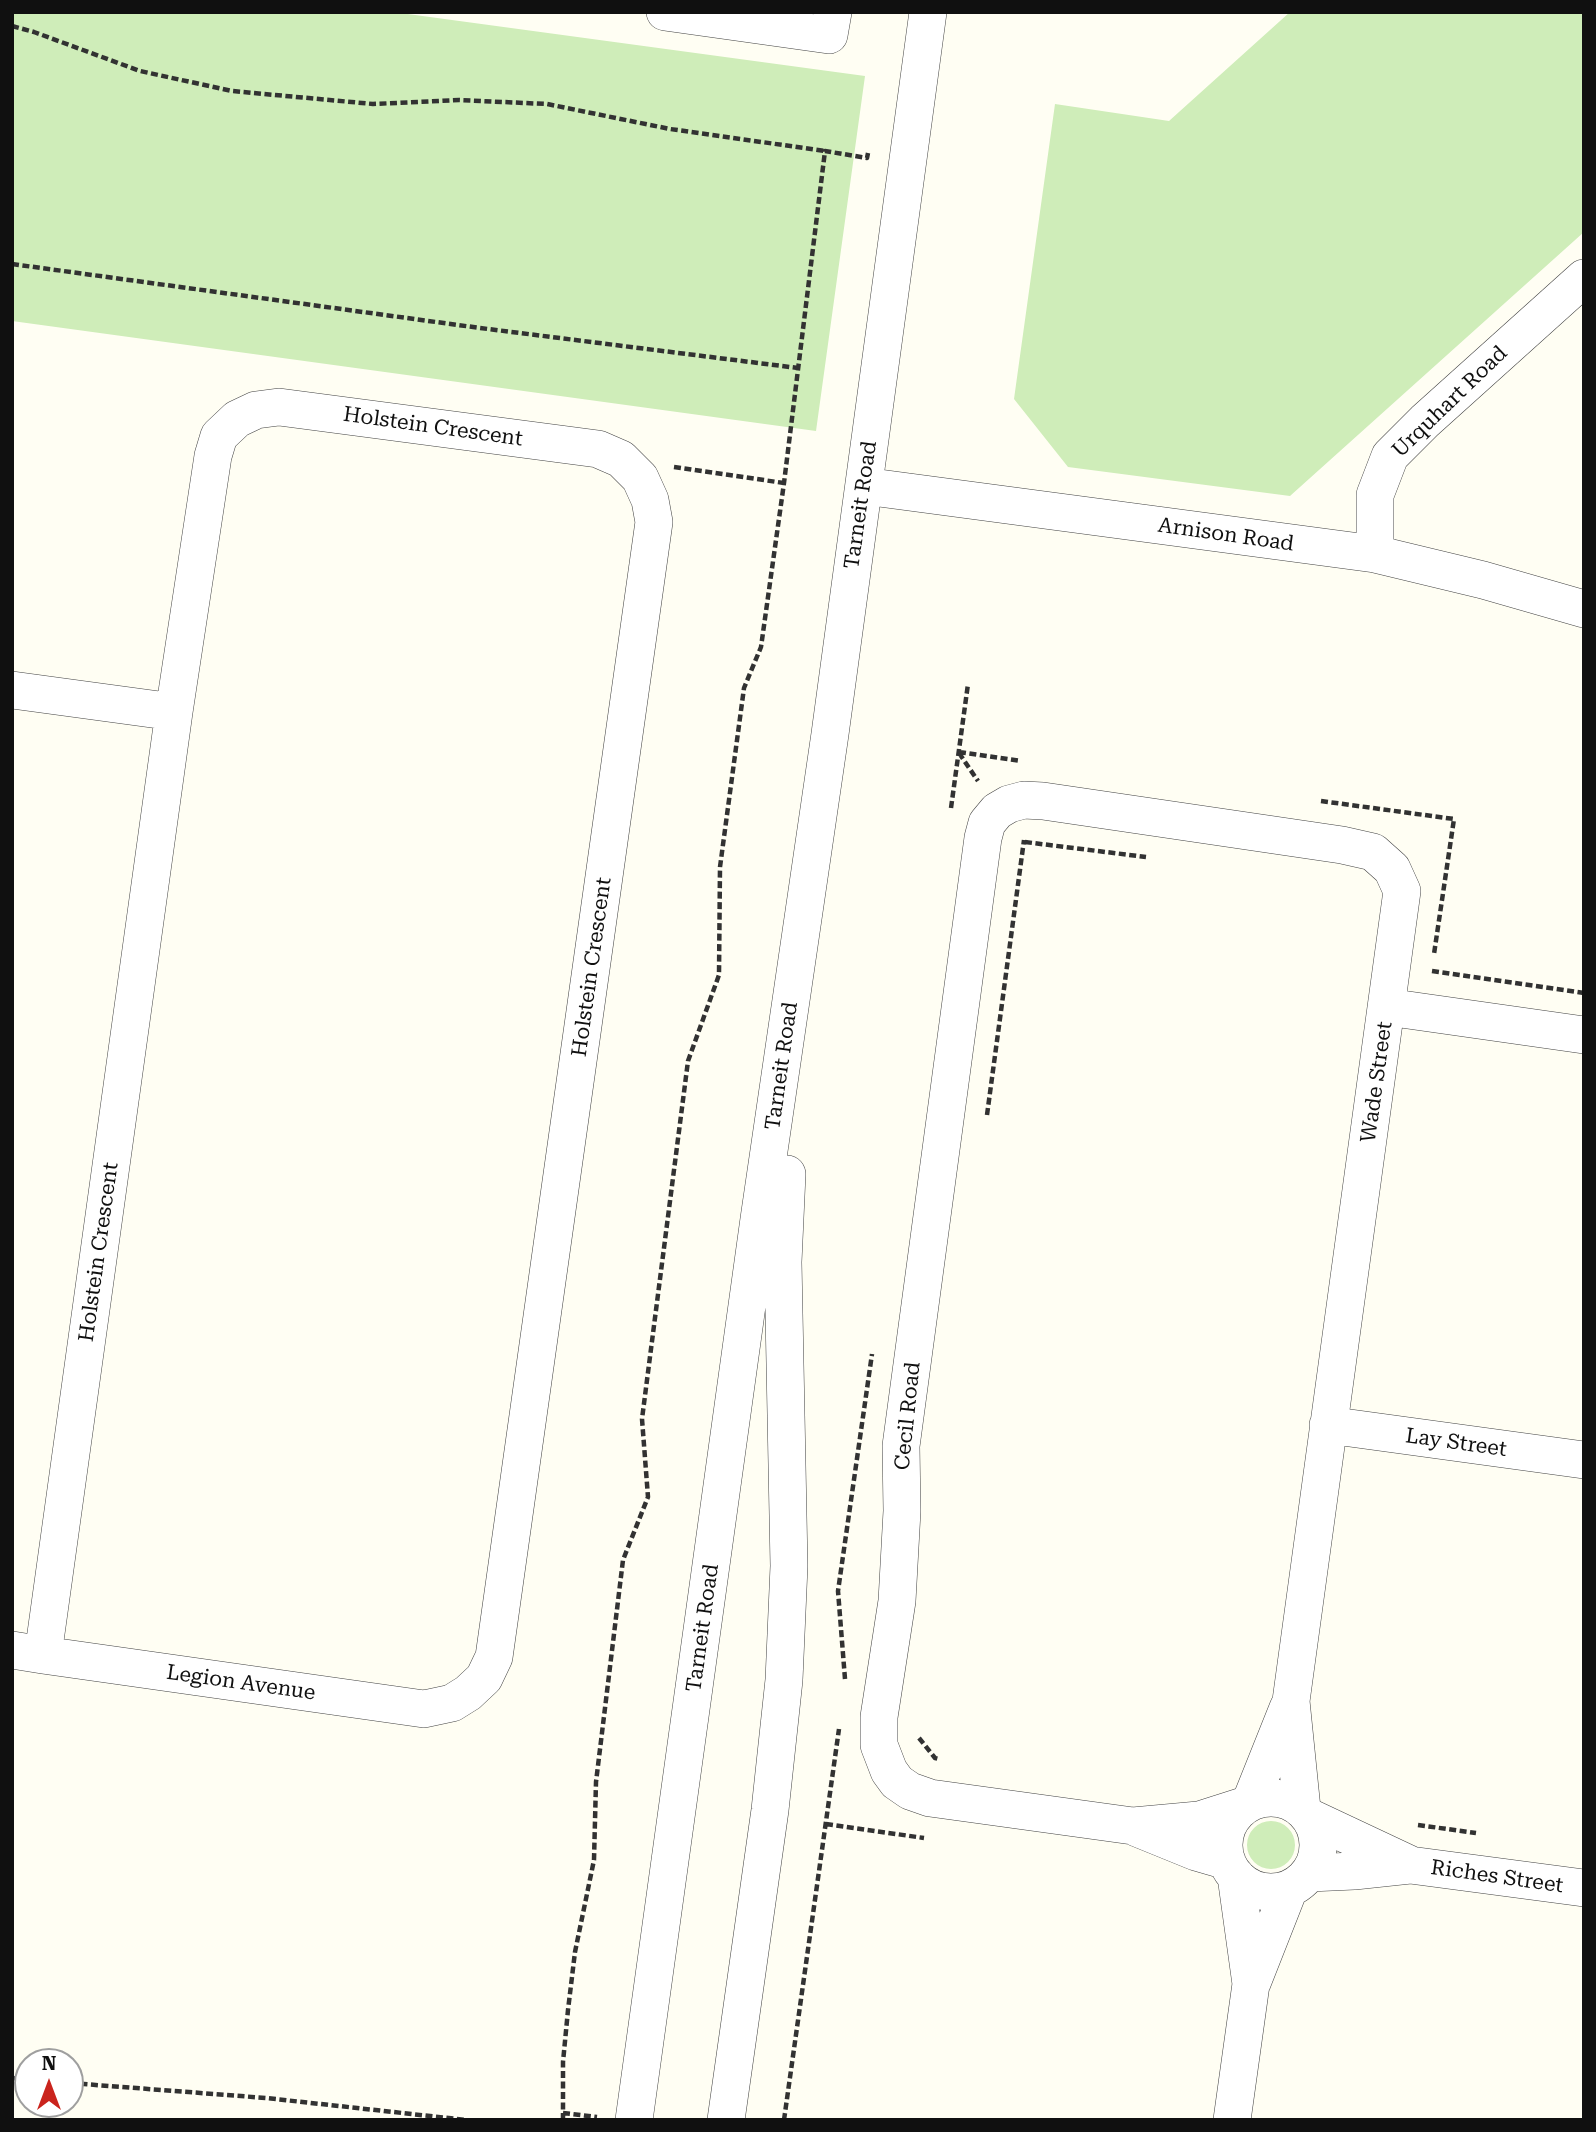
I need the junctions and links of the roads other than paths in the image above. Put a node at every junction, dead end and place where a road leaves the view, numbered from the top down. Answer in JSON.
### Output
{"nodes":[{"id":1,"x":665,"y":12,"type":"edge"},
{"id":2,"x":928,"y":12,"type":"edge"},
{"id":3,"x":831,"y":24,"type":"edge"},
{"id":4,"x":1584,"y":278,"type":"edge"},
{"id":5,"x":864,"y":486,"type":"junction"},
{"id":6,"x":1375,"y":555,"type":"junction"},
{"id":7,"x":1584,"y":609,"type":"edge"},
{"id":8,"x":12,"y":690,"type":"edge"},
{"id":9,"x":174,"y":712,"type":"junction"},
{"id":10,"x":830,"y":734,"type":"junction"},
{"id":11,"x":997,"y":811,"type":"joint"},
{"id":12,"x":1387,"y":1007,"type":"junction"},
{"id":13,"x":1584,"y":1035,"type":"edge"},
{"id":14,"x":1328,"y":1425,"type":"junction"},
{"id":15,"x":1584,"y":1460,"type":"edge"},
{"id":16,"x":28,"y":1653,"type":"edge"},
{"id":17,"x":468,"y":1693,"type":"joint"},
{"id":18,"x":1291,"y":1701,"type":"junction"},
{"id":19,"x":1248,"y":1804,"type":"junction"},
{"id":20,"x":1306,"y":1813,"type":"junction"},
{"id":21,"x":1133,"y":1826,"type":"junction"},
{"id":22,"x":1410,"y":1865,"type":"junction"},
{"id":23,"x":1232,"y":1869,"type":"junction"},
{"id":24,"x":1299,"y":1881,"type":"junction"},
{"id":25,"x":1584,"y":1888,"type":"edge"},
{"id":26,"x":1251,"y":1984,"type":"junction"},
{"id":27,"x":622,"y":2119,"type":"edge"},
{"id":28,"x":726,"y":2120,"type":"edge"},
{"id":29,"x":1232,"y":2120,"type":"edge"}],
"edges":[{"from":1,"to":3,"type":"street"},
{"from":2,"to":5,"type":"street","name":"Tarneit Road"},
{"from":4,"to":6,"type":"street","name":"Urquhart Road"},
{"from":5,"to":6,"type":"street","name":"Arnison Road"},
{"from":5,"to":10,"type":"street","name":"Tarneit Road"},
{"from":6,"to":7,"type":"street","name":"Arnison Road"},
{"from":8,"to":9,"type":"street"},
{"from":9,"to":16,"type":"street","name":"Holstein Crescent"},
{"from":9,"to":17,"type":"street","name":"Holstein Crescent"},
{"from":10,"to":27,"type":"street","name":"Tarneit Road"},
{"from":10,"to":28,"type":"street"},
{"from":11,"to":12,"type":"street","name":"Wade Street"},
{"from":11,"to":21,"type":"street","name":"Cecil Road"},
{"from":12,"to":13,"type":"street"},
{"from":12,"to":14,"type":"street","name":"Wade Street"},
{"from":14,"to":15,"type":"street","name":"Lay Street"},
{"from":14,"to":18,"type":"street","name":"Wade Street"},
{"from":16,"to":17,"type":"street","name":"Legion Avenue"},
{"from":18,"to":19,"type":"street","name":"Wade Street"},
{"from":18,"to":20,"type":"street","name":"Wade Street"},
{"from":19,"to":20,"type":"street"},
{"from":19,"to":21,"type":"street","name":"Cecil Road"},
{"from":19,"to":23,"type":"street"},
{"from":20,"to":22,"type":"street","name":"Riches Street"},
{"from":20,"to":24,"type":"street"},
{"from":21,"to":23,"type":"street","name":"Cecil Road"},
{"from":22,"to":24,"type":"street","name":"Riches Street"},
{"from":22,"to":25,"type":"street","name":"Riches Street"},
{"from":23,"to":24,"type":"street"},
{"from":23,"to":26,"type":"street"},
{"from":24,"to":26,"type":"street"},
{"from":26,"to":29,"type":"street"}]}
